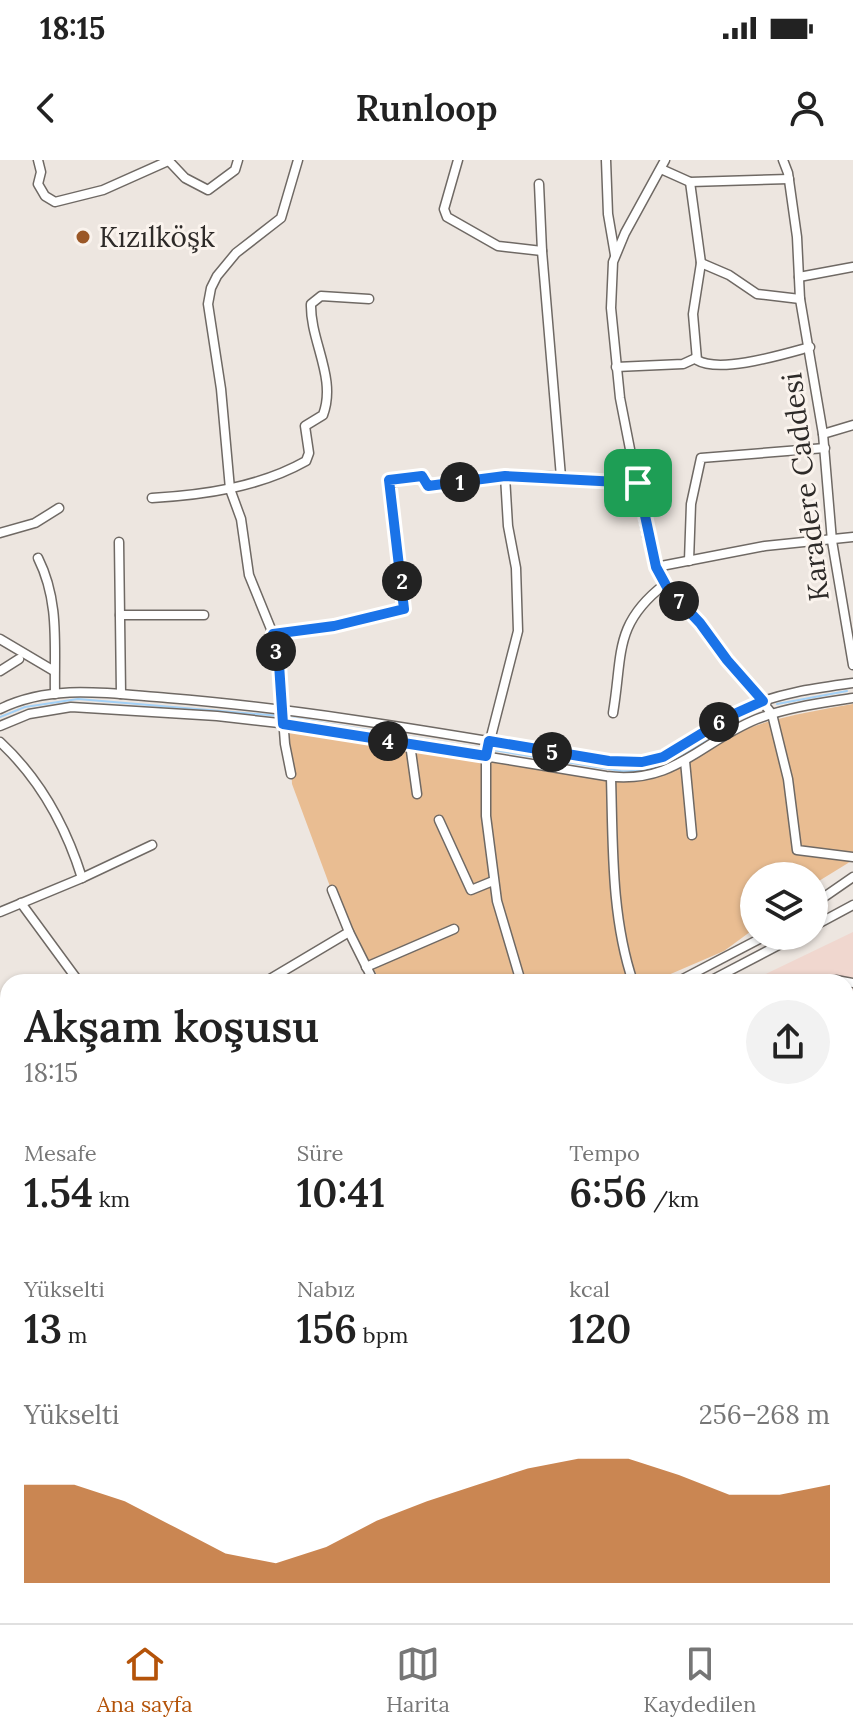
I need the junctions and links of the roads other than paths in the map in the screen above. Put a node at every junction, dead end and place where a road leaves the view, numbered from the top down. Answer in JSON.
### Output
{"nodes":[{"id":1,"x":38,"y":160,"type":"edge"},
{"id":2,"x":168,"y":160,"type":"edge"},
{"id":3,"x":238,"y":160,"type":"edge"},
{"id":4,"x":298,"y":160,"type":"edge"},
{"id":5,"x":458,"y":160,"type":"edge"},
{"id":6,"x":606,"y":160,"type":"edge"},
{"id":7,"x":783,"y":160,"type":"edge"},
{"id":8,"x":663,"y":164,"type":"edge"},
{"id":9,"x":789,"y":179,"type":"junction"},
{"id":10,"x":690,"y":182,"type":"junction"},
{"id":11,"x":539,"y":184,"type":"dead end"},
{"id":12,"x":542,"y":251,"type":"junction"},
{"id":13,"x":616,"y":255,"type":"junction"},
{"id":14,"x":701,"y":263,"type":"junction"},
{"id":15,"x":852,"y":270,"type":"edge"},
{"id":16,"x":799,"y":277,"type":"junction"},
{"id":17,"x":369,"y":299,"type":"dead end"},
{"id":18,"x":800,"y":299,"type":"junction"},
{"id":19,"x":810,"y":347,"type":"junction"},
{"id":20,"x":696,"y":358,"type":"junction"},
{"id":21,"x":616,"y":367,"type":"junction"},
{"id":22,"x":853,"y":425,"type":"edge"},
{"id":23,"x":823,"y":434,"type":"junction"},
{"id":24,"x":825,"y":448,"type":"junction"},
{"id":25,"x":505,"y":476,"type":"junction"},
{"id":26,"x":561,"y":477,"type":"junction"},
{"id":27,"x":638,"y":483,"type":"junction"},
{"id":28,"x":230,"y":489,"type":"junction"},
{"id":29,"x":152,"y":498,"type":"dead end"},
{"id":30,"x":59,"y":508,"type":"dead end"},
{"id":31,"x":0,"y":533,"type":"edge"},
{"id":32,"x":853,"y":537,"type":"edge"},
{"id":33,"x":832,"y":541,"type":"junction"},
{"id":34,"x":119,"y":542,"type":"dead end"},
{"id":35,"x":38,"y":558,"type":"dead end"},
{"id":36,"x":689,"y":561,"type":"junction"},
{"id":37,"x":656,"y":567,"type":"junction"},
{"id":38,"x":665,"y":584,"type":"junction"},
{"id":39,"x":120,"y":615,"type":"junction"},
{"id":40,"x":204,"y":615,"type":"dead end"},
{"id":41,"x":273,"y":634,"type":"junction"},
{"id":42,"x":0,"y":639,"type":"edge"},
{"id":43,"x":19,"y":659,"type":"dead end"},
{"id":44,"x":853,"y":665,"type":"edge"},
{"id":45,"x":0,"y":671,"type":"edge"},
{"id":46,"x":54,"y":671,"type":"junction"},
{"id":47,"x":853,"y":683,"type":"edge"},
{"id":48,"x":55,"y":694,"type":"junction"},
{"id":49,"x":121,"y":694,"type":"junction"},
{"id":50,"x":853,"y":698,"type":"edge"},
{"id":51,"x":763,"y":701,"type":"junction"},
{"id":52,"x":282,"y":708,"type":"junction"},
{"id":53,"x":0,"y":709,"type":"edge"},
{"id":54,"x":613,"y":713,"type":"dead end"},
{"id":55,"x":772,"y":714,"type":"junction"},
{"id":56,"x":283,"y":724,"type":"junction"},
{"id":57,"x":0,"y":726,"type":"edge"},
{"id":58,"x":489,"y":741,"type":"junction"},
{"id":59,"x":0,"y":742,"type":"edge"},
{"id":60,"x":410,"y":744,"type":"junction"},
{"id":61,"x":486,"y":756,"type":"junction"},
{"id":62,"x":685,"y":761,"type":"junction"},
{"id":63,"x":291,"y":774,"type":"dead end"},
{"id":64,"x":611,"y":777,"type":"junction"},
{"id":65,"x":417,"y":794,"type":"dead end"},
{"id":66,"x":439,"y":820,"type":"dead end"},
{"id":67,"x":692,"y":835,"type":"dead end"},
{"id":68,"x":152,"y":845,"type":"dead end"},
{"id":69,"x":853,"y":857,"type":"edge"},
{"id":70,"x":853,"y":877,"type":"edge"},
{"id":71,"x":82,"y":878,"type":"junction"},
{"id":72,"x":493,"y":881,"type":"junction"},
{"id":73,"x":332,"y":890,"type":"dead end"},
{"id":74,"x":828,"y":894,"type":"edge"},
{"id":75,"x":21,"y":903,"type":"junction"},
{"id":76,"x":853,"y":905,"type":"edge"},
{"id":77,"x":0,"y":912,"type":"edge"},
{"id":78,"x":828,"y":918,"type":"edge"},
{"id":79,"x":454,"y":929,"type":"dead end"},
{"id":80,"x":349,"y":932,"type":"junction"},
{"id":81,"x":740,"y":949,"type":"edge"},
{"id":82,"x":769,"y":950,"type":"edge"},
{"id":83,"x":366,"y":967,"type":"junction"},
{"id":84,"x":73,"y":974,"type":"edge"},
{"id":85,"x":278,"y":974,"type":"edge"},
{"id":86,"x":370,"y":974,"type":"edge"},
{"id":87,"x":518,"y":974,"type":"edge"},
{"id":88,"x":631,"y":974,"type":"edge"},
{"id":89,"x":692,"y":974,"type":"edge"},
{"id":90,"x":723,"y":974,"type":"edge"}],
"edges":[{"from":1,"to":2,"type":"street"},
{"from":2,"to":3,"type":"street"},
{"from":4,"to":28,"type":"street"},
{"from":5,"to":12,"type":"street"},
{"from":6,"to":13,"type":"street"},
{"from":7,"to":9,"type":"street","name":"Karadere Caddesi"},
{"from":8,"to":10,"type":"street"},
{"from":8,"to":13,"type":"street"},
{"from":9,"to":10,"type":"street"},
{"from":9,"to":16,"type":"street","name":"Karadere Caddesi"},
{"from":10,"to":14,"type":"street"},
{"from":11,"to":12,"type":"street"},
{"from":12,"to":26,"type":"street"},
{"from":13,"to":21,"type":"street"},
{"from":14,"to":18,"type":"street"},
{"from":14,"to":20,"type":"street"},
{"from":15,"to":16,"type":"street"},
{"from":16,"to":18,"type":"street","name":"Karadere Caddesi"},
{"from":17,"to":28,"type":"street"},
{"from":18,"to":19,"type":"street","name":"Karadere Caddesi"},
{"from":19,"to":20,"type":"street"},
{"from":19,"to":23,"type":"street","name":"Karadere Caddesi"},
{"from":20,"to":21,"type":"street"},
{"from":21,"to":27,"type":"street"},
{"from":22,"to":23,"type":"street"},
{"from":23,"to":24,"type":"street","name":"Karadere Caddesi"},
{"from":24,"to":33,"type":"street","name":"Karadere Caddesi"},
{"from":24,"to":36,"type":"street"},
{"from":25,"to":26,"type":"street"},
{"from":25,"to":41,"type":"street"},
{"from":25,"to":58,"type":"street"},
{"from":26,"to":27,"type":"street"},
{"from":27,"to":37,"type":"street"},
{"from":28,"to":29,"type":"street"},
{"from":28,"to":41,"type":"street"},
{"from":30,"to":31,"type":"street"},
{"from":32,"to":33,"type":"street"},
{"from":33,"to":36,"type":"street"},
{"from":33,"to":44,"type":"street","name":"Karadere Caddesi"},
{"from":34,"to":39,"type":"street"},
{"from":35,"to":46,"type":"street"},
{"from":36,"to":37,"type":"street"},
{"from":37,"to":38,"type":"street"},
{"from":38,"to":51,"type":"street"},
{"from":38,"to":54,"type":"street"},
{"from":39,"to":40,"type":"street"},
{"from":39,"to":49,"type":"street"},
{"from":41,"to":52,"type":"street"},
{"from":42,"to":46,"type":"street"},
{"from":43,"to":45,"type":"street"},
{"from":46,"to":48,"type":"street"},
{"from":47,"to":51,"type":"street"},
{"from":48,"to":49,"type":"street"},
{"from":48,"to":53,"type":"street"},
{"from":49,"to":52,"type":"street"},
{"from":50,"to":55,"type":"street"},
{"from":51,"to":55,"type":"street"},
{"from":51,"to":58,"type":"street"},
{"from":52,"to":56,"type":"street"},
{"from":52,"to":58,"type":"street"},
{"from":55,"to":62,"type":"street"},
{"from":55,"to":69,"type":"street"},
{"from":56,"to":57,"type":"street"},
{"from":56,"to":60,"type":"street"},
{"from":56,"to":63,"type":"street"},
{"from":58,"to":61,"type":"street"},
{"from":59,"to":71,"type":"street"},
{"from":60,"to":61,"type":"street"},
{"from":60,"to":65,"type":"street"},
{"from":61,"to":64,"type":"street"},
{"from":61,"to":72,"type":"street"},
{"from":62,"to":64,"type":"street"},
{"from":62,"to":67,"type":"street"},
{"from":64,"to":88,"type":"street"},
{"from":66,"to":72,"type":"street"},
{"from":68,"to":71,"type":"street"},
{"from":70,"to":74,"type":"street"},
{"from":71,"to":75,"type":"street"},
{"from":72,"to":87,"type":"street"},
{"from":73,"to":80,"type":"street"},
{"from":75,"to":77,"type":"street"},
{"from":75,"to":84,"type":"street"},
{"from":76,"to":78,"type":"street"},
{"from":79,"to":83,"type":"street"},
{"from":80,"to":83,"type":"street"},
{"from":80,"to":85,"type":"street"},
{"from":81,"to":89,"type":"street"},
{"from":82,"to":90,"type":"street"},
{"from":83,"to":86,"type":"street"}]}
